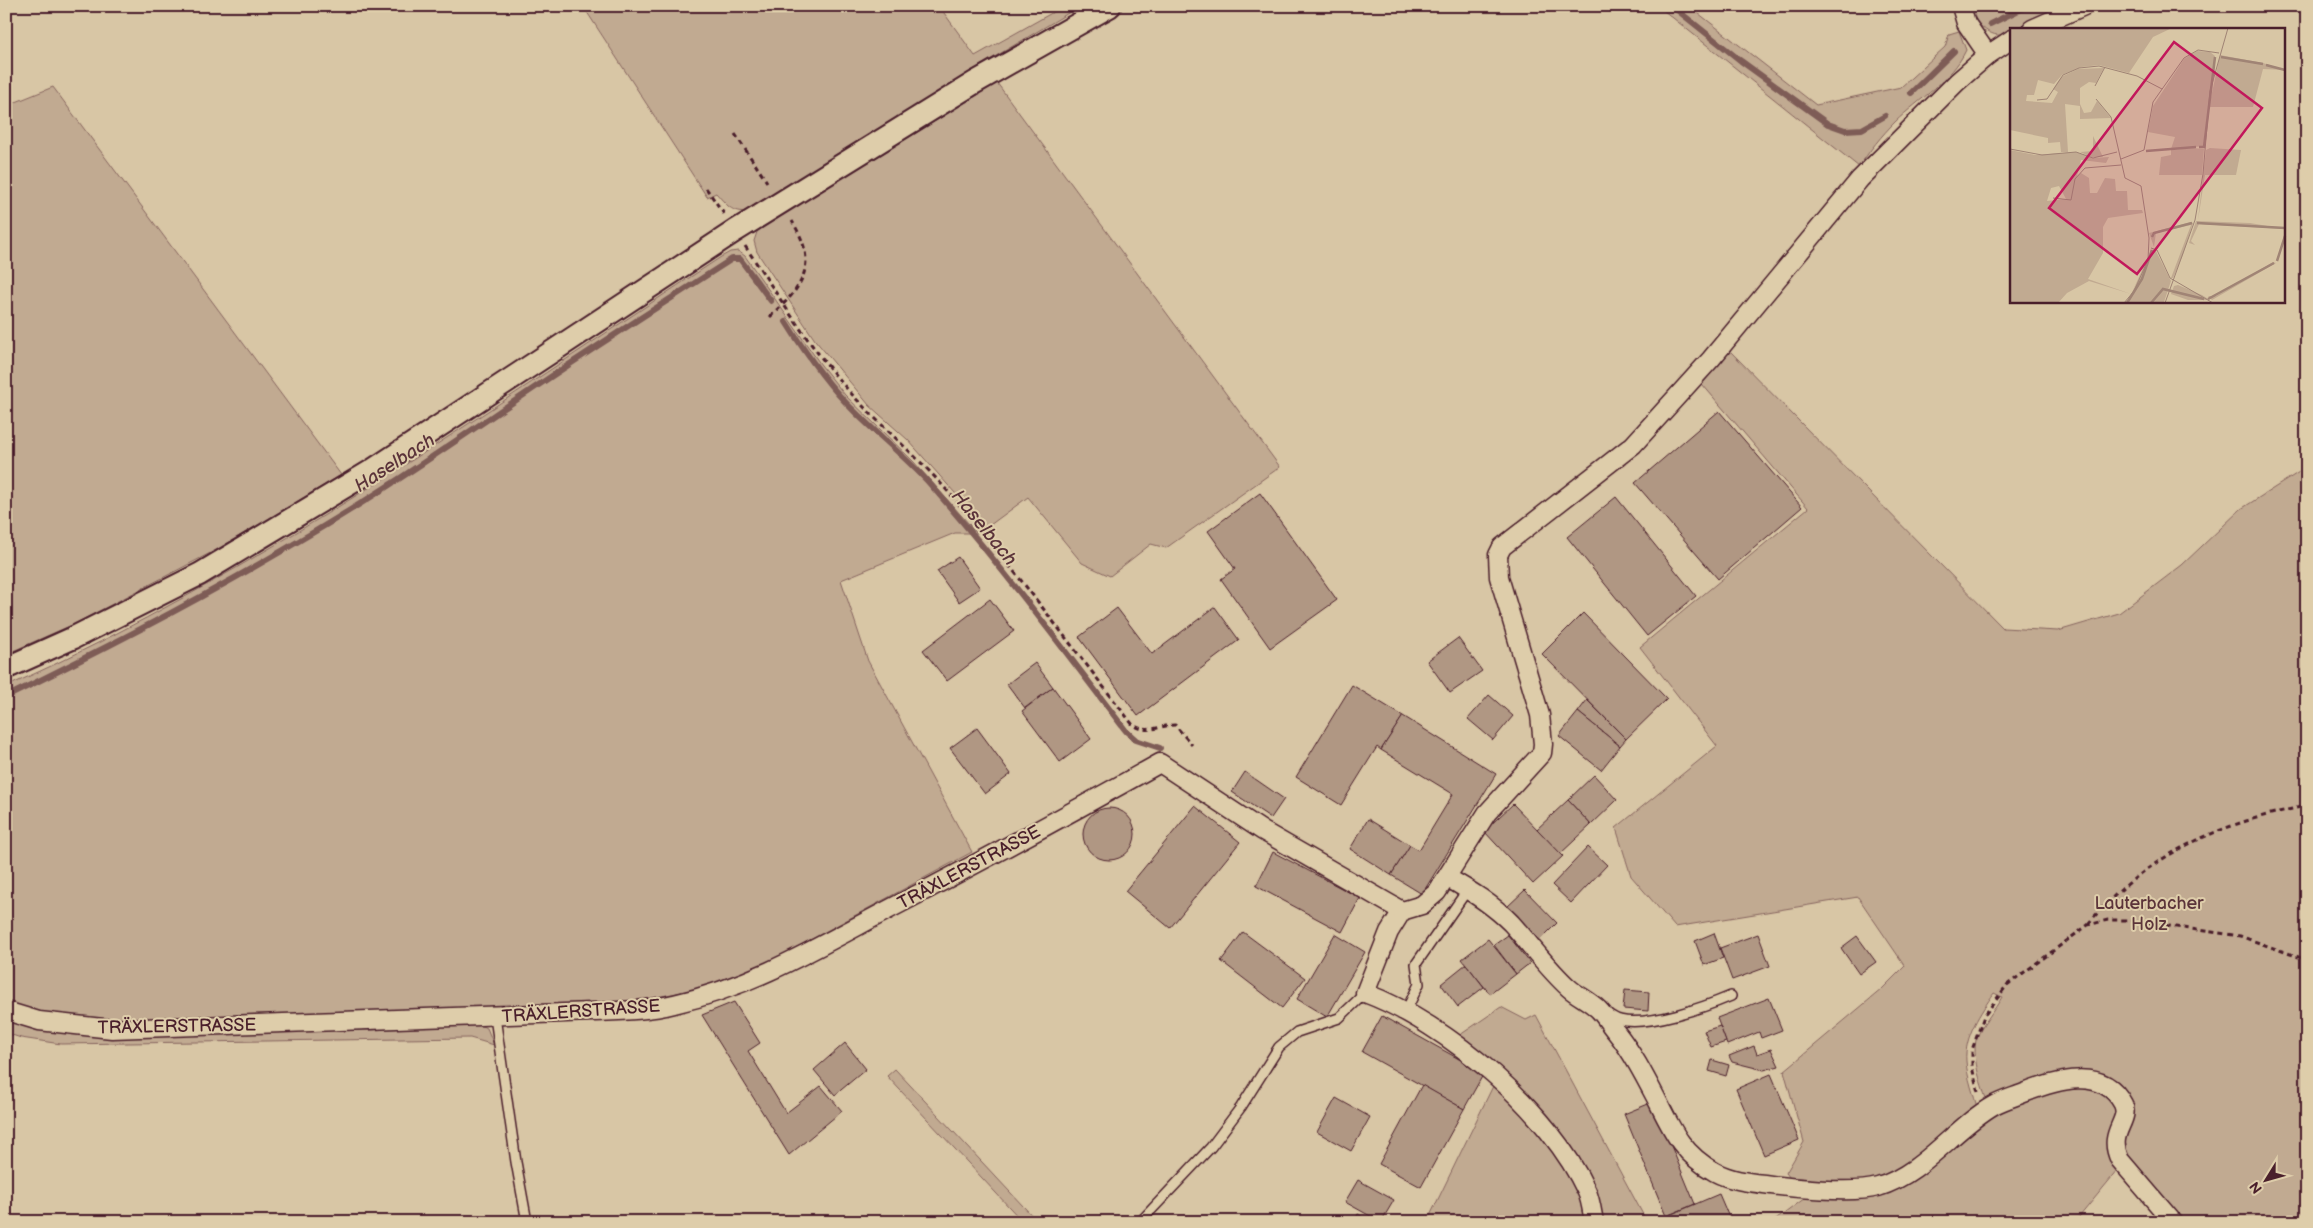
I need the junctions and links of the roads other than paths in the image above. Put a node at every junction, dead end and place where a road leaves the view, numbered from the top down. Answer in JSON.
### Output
{"nodes":[{"id":1,"x":1110,"y":6,"type":"edge"},
{"id":2,"x":1961,"y":6,"type":"edge"},
{"id":3,"x":2084,"y":6,"type":"edge"},
{"id":4,"x":2034,"y":28,"type":"edge"},
{"id":5,"x":2010,"y":40,"type":"edge"},
{"id":6,"x":1988,"y":55,"type":"junction"},
{"id":7,"x":6,"y":668,"type":"edge"},
{"id":8,"x":1448,"y":878,"type":"junction"},
{"id":9,"x":1468,"y":889,"type":"junction"},
{"id":10,"x":1402,"y":911,"type":"junction"},
{"id":11,"x":1365,"y":993,"type":"junction"},
{"id":12,"x":1731,"y":996,"type":"dead end"},
{"id":13,"x":1599,"y":1010,"type":"junction"},
{"id":14,"x":6,"y":1011,"type":"edge"},
{"id":15,"x":1406,"y":1011,"type":"junction"},
{"id":16,"x":495,"y":1017,"type":"junction"},
{"id":17,"x":527,"y":1222,"type":"edge"},
{"id":18,"x":1140,"y":1222,"type":"edge"},
{"id":19,"x":1594,"y":1222,"type":"edge"},
{"id":20,"x":2172,"y":1222,"type":"edge"}],
"edges":[{"from":1,"to":7,"type":"street"},
{"from":2,"to":6,"type":"street"},
{"from":3,"to":4,"type":"street"},
{"from":5,"to":6,"type":"street"},
{"from":6,"to":8,"type":"street"},
{"from":8,"to":9,"type":"street"},
{"from":8,"to":10,"type":"street"},
{"from":9,"to":13,"type":"street"},
{"from":9,"to":15,"type":"lane"},
{"from":10,"to":11,"type":"street"},
{"from":10,"to":16,"type":"street","name":"TRÄXLERSTRASSE"},
{"from":11,"to":15,"type":"street"},
{"from":11,"to":18,"type":"lane"},
{"from":12,"to":13,"type":"lane"},
{"from":13,"to":20,"type":"street"},
{"from":14,"to":16,"type":"street","name":"TRÄXLERSTRASSE"},
{"from":15,"to":19,"type":"street"},
{"from":16,"to":17,"type":"lane"}]}
